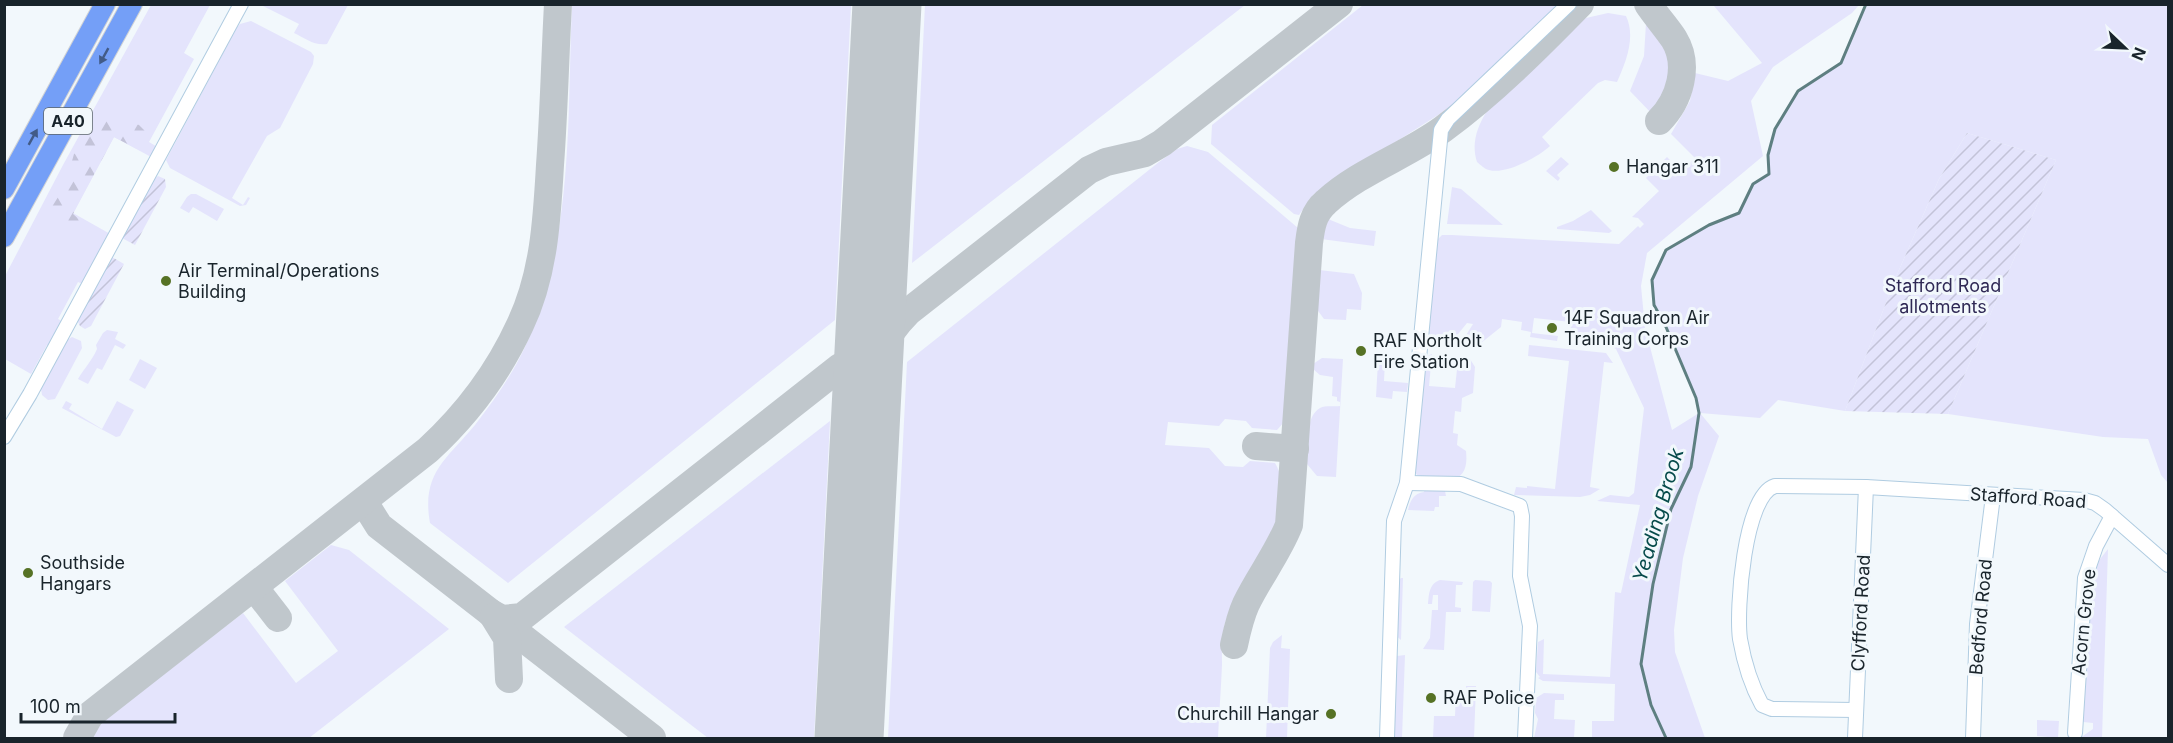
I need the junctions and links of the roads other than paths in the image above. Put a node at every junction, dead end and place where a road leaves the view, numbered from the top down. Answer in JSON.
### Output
{"nodes":[{"id":1,"x":105,"y":4,"type":"edge"},
{"id":2,"x":132,"y":4,"type":"edge"},
{"id":3,"x":241,"y":4,"type":"edge"},
{"id":4,"x":1569,"y":4,"type":"edge"},
{"id":5,"x":4,"y":189,"type":"edge"},
{"id":6,"x":4,"y":237,"type":"edge"},
{"id":7,"x":4,"y":437,"type":"edge"},
{"id":8,"x":1407,"y":483,"type":"junction"},
{"id":9,"x":1866,"y":487,"type":"junction"},
{"id":10,"x":1993,"y":496,"type":"junction"},
{"id":11,"x":2112,"y":516,"type":"junction"},
{"id":12,"x":2169,"y":565,"type":"edge"},
{"id":13,"x":1856,"y":710,"type":"junction"},
{"id":14,"x":2075,"y":733,"type":"dead end"},
{"id":15,"x":1387,"y":738,"type":"edge"},
{"id":16,"x":1525,"y":738,"type":"edge"},
{"id":17,"x":1855,"y":738,"type":"edge"},
{"id":18,"x":1973,"y":738,"type":"edge"}],
"edges":[{"from":5,"to":1,"type":"highway","number":"A40","one_way":true},
{"from":2,"to":6,"type":"highway","number":"A40","one_way":true},
{"from":3,"to":7,"type":"street"},
{"from":4,"to":8,"type":"street"},
{"from":8,"to":15,"type":"street"},
{"from":8,"to":16,"type":"street"},
{"from":9,"to":10,"type":"street","name":"Stafford Road"},
{"from":9,"to":13,"type":"street","name":"Clyfford Road"},
{"from":9,"to":13,"type":"street","name":"Stafford Road"},
{"from":10,"to":11,"type":"street","name":"Stafford Road"},
{"from":10,"to":18,"type":"street","name":"Bedford Road"},
{"from":11,"to":12,"type":"street","name":"Stafford Road"},
{"from":11,"to":14,"type":"street","name":"Acorn Grove"},
{"from":13,"to":17,"type":"street","name":"Clyfford Road"}]}
